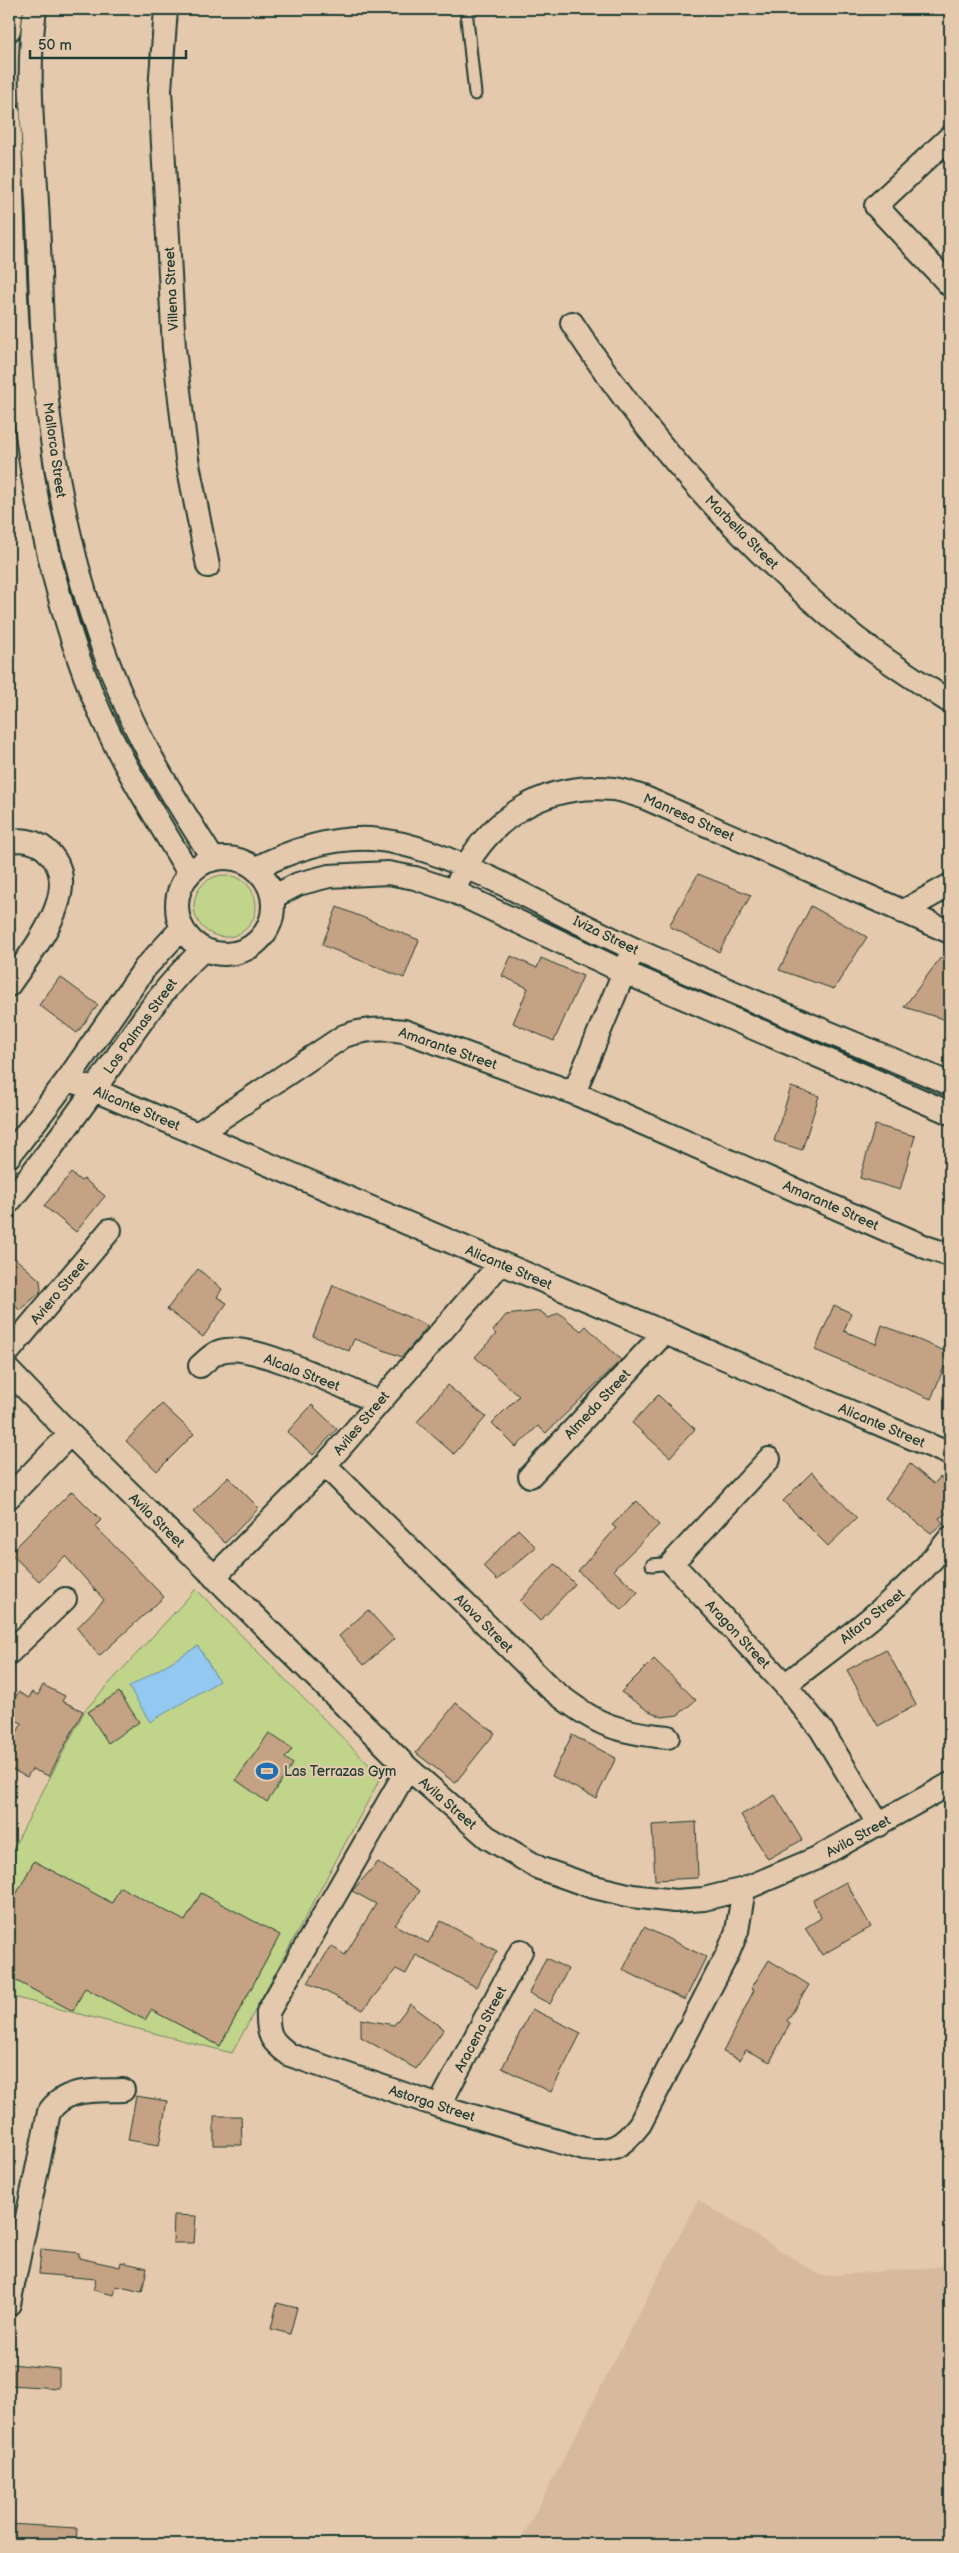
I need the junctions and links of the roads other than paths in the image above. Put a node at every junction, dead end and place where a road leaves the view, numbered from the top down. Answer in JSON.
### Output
{"nodes":[{"id":1,"x":12,"y":9,"type":"edge"},
{"id":2,"x":35,"y":9,"type":"edge"},
{"id":3,"x":166,"y":9,"type":"edge"},
{"id":4,"x":466,"y":9,"type":"edge"},
{"id":5,"x":9,"y":30,"type":"edge"},
{"id":6,"x":475,"y":94,"type":"dead end"},
{"id":7,"x":9,"y":114,"type":"edge"},
{"id":8,"x":950,"y":138,"type":"edge"},
{"id":9,"x":950,"y":286,"type":"edge"},
{"id":10,"x":572,"y":323,"type":"dead end"},
{"id":11,"x":208,"y":566,"type":"dead end"},
{"id":12,"x":950,"y":702,"type":"edge"},
{"id":13,"x":9,"y":842,"type":"edge"},
{"id":14,"x":213,"y":859,"type":"junction"},
{"id":15,"x":465,"y":866,"type":"junction"},
{"id":16,"x":256,"y":868,"type":"junction"},
{"id":17,"x":189,"y":874,"type":"junction"},
{"id":18,"x":950,"y":885,"type":"edge"},
{"id":19,"x":453,"y":891,"type":"junction"},
{"id":20,"x":273,"y":897,"type":"junction"},
{"id":21,"x":902,"y":912,"type":"junction"},
{"id":22,"x":182,"y":928,"type":"junction"},
{"id":23,"x":950,"y":932,"type":"edge"},
{"id":24,"x":204,"y":949,"type":"junction"},
{"id":25,"x":634,"y":949,"type":"junction"},
{"id":26,"x":624,"y":972,"type":"junction"},
{"id":27,"x":9,"y":985,"type":"edge"},
{"id":28,"x":68,"y":1078,"type":"junction"},
{"id":29,"x":950,"y":1084,"type":"edge"},
{"id":30,"x":94,"y":1090,"type":"junction"},
{"id":31,"x":574,"y":1093,"type":"junction"},
{"id":32,"x":950,"y":1113,"type":"edge"},
{"id":33,"x":197,"y":1134,"type":"junction"},
{"id":34,"x":9,"y":1156,"type":"edge"},
{"id":35,"x":9,"y":1160,"type":"edge"},
{"id":36,"x":29,"y":1177,"type":"junction"},
{"id":37,"x":9,"y":1202,"type":"edge"},
{"id":38,"x":110,"y":1230,"type":"dead end"},
{"id":39,"x":950,"y":1255,"type":"edge"},
{"id":40,"x":501,"y":1263,"type":"junction"},
{"id":41,"x":665,"y":1332,"type":"junction"},
{"id":42,"x":9,"y":1351,"type":"edge"},
{"id":43,"x":200,"y":1366,"type":"dead end"},
{"id":44,"x":9,"y":1371,"type":"edge"},
{"id":45,"x":378,"y":1402,"type":"junction"},
{"id":46,"x":70,"y":1434,"type":"junction"},
{"id":47,"x":950,"y":1454,"type":"edge"},
{"id":48,"x":769,"y":1459,"type":"dead end"},
{"id":49,"x":325,"y":1465,"type":"junction"},
{"id":50,"x":530,"y":1476,"type":"dead end"},
{"id":51,"x":9,"y":1497,"type":"edge"},
{"id":52,"x":950,"y":1538,"type":"edge"},
{"id":53,"x":214,"y":1577,"type":"junction"},
{"id":54,"x":65,"y":1600,"type":"dead end"},
{"id":55,"x":9,"y":1653,"type":"edge"},
{"id":56,"x":785,"y":1684,"type":"junction"},
{"id":57,"x":668,"y":1737,"type":"dead end"},
{"id":58,"x":408,"y":1768,"type":"junction"},
{"id":59,"x":950,"y":1784,"type":"edge"},
{"id":60,"x":879,"y":1825,"type":"junction"},
{"id":61,"x":744,"y":1889,"type":"junction"},
{"id":62,"x":521,"y":1951,"type":"dead end"},
{"id":63,"x":123,"y":2090,"type":"dead end"},
{"id":64,"x":439,"y":2106,"type":"junction"},
{"id":65,"x":9,"y":2304,"type":"edge"}],
"edges":[{"from":1,"to":5,"type":"street"},
{"from":2,"to":14,"type":"street","name":"Mallorca Street"},
{"from":3,"to":11,"type":"street","name":"Villena Street"},
{"from":4,"to":6,"type":"lane"},
{"from":7,"to":17,"type":"street","name":"Mallorca Street"},
{"from":8,"to":9,"type":"street"},
{"from":10,"to":12,"type":"street","name":"Marbella Street"},
{"from":13,"to":27,"type":"street"},
{"from":14,"to":16,"type":"street"},
{"from":14,"to":17,"type":"street"},
{"from":15,"to":16,"type":"street","name":"Iviza Street"},
{"from":15,"to":19,"type":"street","name":"Manresa Street"},
{"from":15,"to":21,"type":"street","name":"Manresa Street"},
{"from":15,"to":25,"type":"street","name":"Iviza Street"},
{"from":16,"to":20,"type":"street"},
{"from":17,"to":22,"type":"street"},
{"from":18,"to":21,"type":"street"},
{"from":19,"to":20,"type":"street","name":"Iviza Street"},
{"from":19,"to":26,"type":"street","name":"Iviza Street"},
{"from":20,"to":24,"type":"street"},
{"from":21,"to":23,"type":"street","name":"Manresa Street"},
{"from":22,"to":24,"type":"street"},
{"from":22,"to":28,"type":"street","name":"Los Palmas Street"},
{"from":24,"to":30,"type":"street","name":"Los Palmas Street"},
{"from":25,"to":26,"type":"street"},
{"from":25,"to":29,"type":"street","name":"Iviza Street"},
{"from":26,"to":31,"type":"street"},
{"from":26,"to":32,"type":"street","name":"Iviza Street"},
{"from":28,"to":30,"type":"street","name":"Alicante Street"},
{"from":28,"to":34,"type":"street","name":"Los Palmas Street"},
{"from":30,"to":33,"type":"street","name":"Alicante Street"},
{"from":30,"to":36,"type":"street","name":"Los Palmas Street"},
{"from":31,"to":33,"type":"street","name":"Amarante Street"},
{"from":31,"to":39,"type":"street","name":"Amarante Street"},
{"from":33,"to":40,"type":"street","name":"Alicante Street"},
{"from":35,"to":36,"type":"street"},
{"from":36,"to":37,"type":"street","name":"Los Palmas Street"},
{"from":38,"to":42,"type":"street","name":"Aviero Street"},
{"from":40,"to":41,"type":"street","name":"Alicante Street"},
{"from":40,"to":45,"type":"street","name":"Aviles Street"},
{"from":41,"to":47,"type":"street","name":"Alicante Street"},
{"from":41,"to":50,"type":"street","name":"Almeda Street"},
{"from":43,"to":45,"type":"street","name":"Alcala Street"},
{"from":44,"to":46,"type":"street","name":"Avila Street"},
{"from":45,"to":49,"type":"street","name":"Aviles Street"},
{"from":46,"to":51,"type":"street"},
{"from":46,"to":53,"type":"street","name":"Avila Street"},
{"from":48,"to":56,"type":"street","name":"Aragon Street"},
{"from":49,"to":53,"type":"street","name":"Aviles Street"},
{"from":49,"to":57,"type":"street","name":"Alava Street"},
{"from":52,"to":56,"type":"street","name":"Alfaro Street"},
{"from":53,"to":58,"type":"street","name":"Avila Street"},
{"from":54,"to":55,"type":"street"},
{"from":56,"to":60,"type":"street","name":"Aragon Street"},
{"from":58,"to":61,"type":"street","name":"Avila Street"},
{"from":58,"to":64,"type":"street","name":"Astorga Street"},
{"from":59,"to":60,"type":"street","name":"Avila Street"},
{"from":60,"to":61,"type":"street","name":"Avila Street"},
{"from":61,"to":64,"type":"street","name":"Astorga Street"},
{"from":62,"to":64,"type":"street","name":"Aracena Street"},
{"from":63,"to":65,"type":"street"}]}
